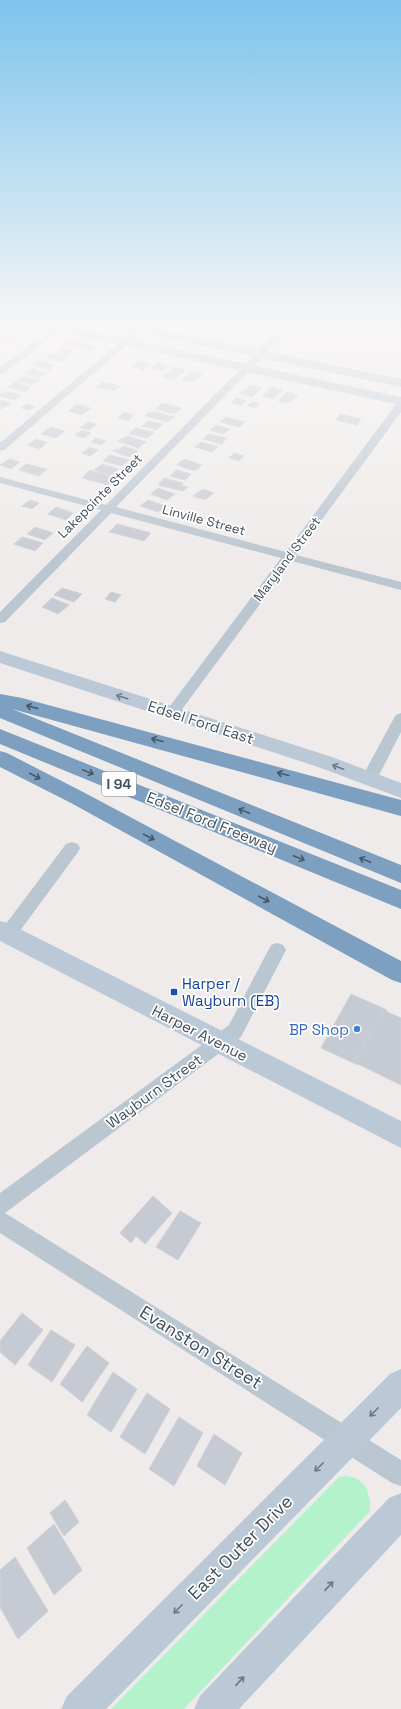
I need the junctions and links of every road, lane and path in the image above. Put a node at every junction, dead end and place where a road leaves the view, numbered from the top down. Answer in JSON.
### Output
{"nodes":[{"id":1,"x":51,"y":405,"type":"edge"},
{"id":2,"x":211,"y":405,"type":"edge"},
{"id":3,"x":401,"y":405,"type":"edge"},
{"id":4,"x":0,"y":448,"type":"edge"},
{"id":5,"x":0,"y":480,"type":"edge"},
{"id":6,"x":108,"y":509,"type":"junction"},
{"id":7,"x":289,"y":557,"type":"junction"},
{"id":8,"x":401,"y":586,"type":"edge"},
{"id":9,"x":0,"y":619,"type":"edge"},
{"id":10,"x":0,"y":657,"type":"edge"},
{"id":11,"x":0,"y":700,"type":"edge"},
{"id":12,"x":0,"y":711,"type":"edge"},
{"id":13,"x":172,"y":713,"type":"junction"},
{"id":14,"x":401,"y":718,"type":"edge"},
{"id":15,"x":0,"y":736,"type":"edge"},
{"id":16,"x":0,"y":758,"type":"edge"},
{"id":17,"x":369,"y":779,"type":"junction"},
{"id":18,"x":401,"y":791,"type":"edge"},
{"id":19,"x":401,"y":808,"type":"edge"},
{"id":20,"x":72,"y":848,"type":"dead end"},
{"id":21,"x":401,"y":874,"type":"edge"},
{"id":22,"x":401,"y":900,"type":"edge"},
{"id":23,"x":4,"y":932,"type":"edge"},
{"id":24,"x":277,"y":950,"type":"dead end"},
{"id":25,"x":401,"y":973,"type":"edge"},
{"id":26,"x":219,"y":1043,"type":"junction"},
{"id":27,"x":401,"y":1135,"type":"edge"},
{"id":28,"x":0,"y":1204,"type":"edge"},
{"id":29,"x":0,"y":1221,"type":"edge"},
{"id":30,"x":401,"y":1385,"type":"edge"},
{"id":31,"x":346,"y":1439,"type":"junction"},
{"id":32,"x":401,"y":1474,"type":"edge"},
{"id":33,"x":401,"y":1510,"type":"edge"},
{"id":34,"x":80,"y":1709,"type":"edge"},
{"id":35,"x":213,"y":1709,"type":"edge"}],
"edges":[{"from":1,"to":4,"type":"street"},
{"from":2,"to":6,"type":"street","name":"Lakepointe Street"},
{"from":3,"to":7,"type":"street","name":"Maryland Street"},
{"from":5,"to":6,"type":"street","name":"Linville Street"},
{"from":6,"to":7,"type":"street","name":"Linville Street"},
{"from":6,"to":9,"type":"street","name":"Lakepointe Street"},
{"from":7,"to":8,"type":"street","name":"Linville Street"},
{"from":7,"to":13,"type":"street","name":"Maryland Street"},
{"from":13,"to":10,"type":"street","name":"Edsel Ford East","one_way":true},
{"from":19,"to":11,"type":"highway","one_way":true},
{"from":21,"to":12,"type":"highway","name":"Edsel Ford Freeway","number":"I 94","one_way":true},
{"from":17,"to":13,"type":"street","name":"Edsel Ford East","one_way":true},
{"from":14,"to":17,"type":"street"},
{"from":15,"to":22,"type":"highway","name":"Edsel Ford Freeway","number":"I 94","one_way":true},
{"from":16,"to":25,"type":"highway","one_way":true},
{"from":17,"to":18,"type":"street","name":"Edsel Ford East"},
{"from":20,"to":23,"type":"street"},
{"from":23,"to":26,"type":"street","name":"Harper Avenue"},
{"from":24,"to":26,"type":"street","name":"Wayburn Street"},
{"from":26,"to":27,"type":"street","name":"Harper Avenue"},
{"from":26,"to":28,"type":"street","name":"Wayburn Street"},
{"from":29,"to":31,"type":"street","name":"Evanston Street"},
{"from":30,"to":31,"type":"street","name":"East Outer Drive","one_way":true},
{"from":31,"to":32,"type":"street","name":"Evanston Street"},
{"from":31,"to":34,"type":"street","name":"East Outer Drive","one_way":true},
{"from":35,"to":33,"type":"street","one_way":true}]}
